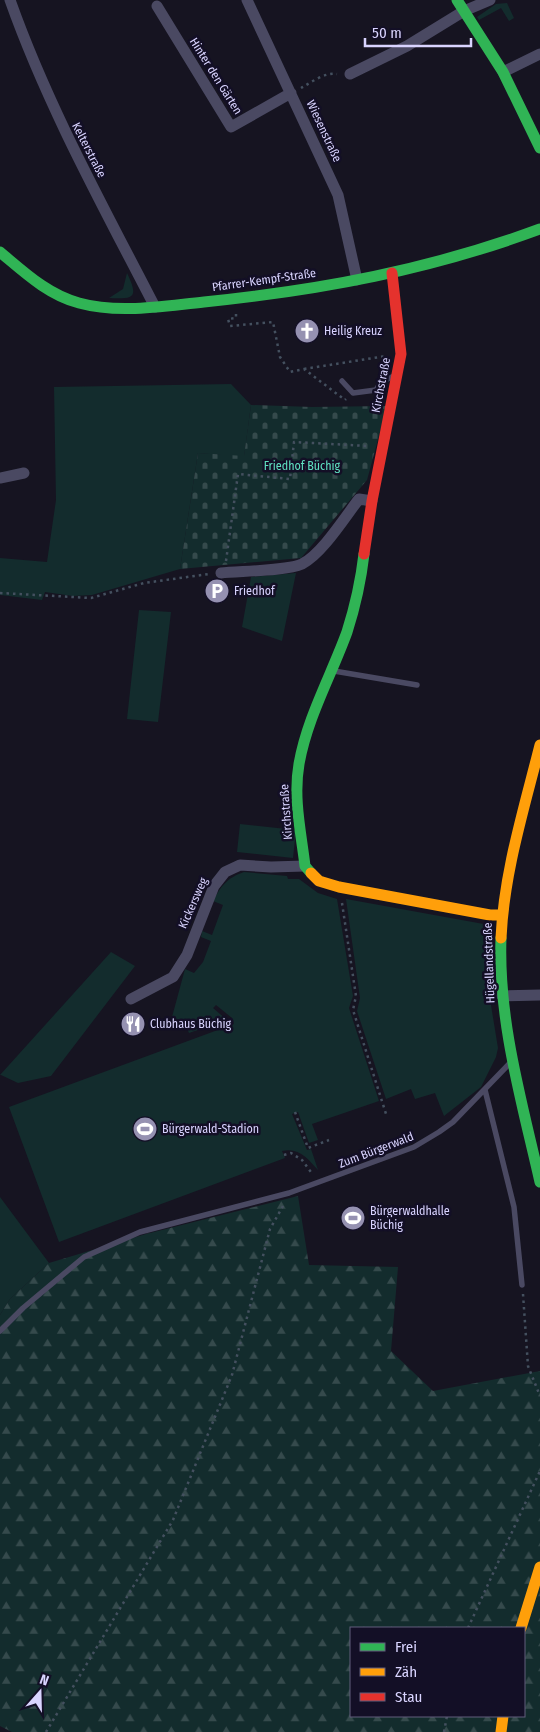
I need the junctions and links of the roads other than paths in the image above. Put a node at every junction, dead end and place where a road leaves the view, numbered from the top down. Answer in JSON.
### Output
{"nodes":[{"id":1,"x":10,"y":0,"type":"edge"},
{"id":2,"x":247,"y":0,"type":"edge"},
{"id":3,"x":457,"y":0,"type":"edge"},
{"id":4,"x":490,"y":0,"type":"edge"},
{"id":5,"x":157,"y":6,"type":"dead end"},
{"id":6,"x":464,"y":11,"type":"junction"},
{"id":7,"x":540,"y":54,"type":"edge"},
{"id":8,"x":502,"y":72,"type":"junction"},
{"id":9,"x":350,"y":74,"type":"road end"},
{"id":10,"x":291,"y":93,"type":"junction"},
{"id":11,"x":540,"y":148,"type":"edge"},
{"id":12,"x":540,"y":229,"type":"edge"},
{"id":13,"x":0,"y":252,"type":"edge"},
{"id":14,"x":392,"y":273,"type":"junction"},
{"id":15,"x":357,"y":280,"type":"junction"},
{"id":16,"x":155,"y":307,"type":"junction"},
{"id":17,"x":398,"y":374,"type":"junction"},
{"id":18,"x":342,"y":381,"type":"dead end"},
{"id":19,"x":24,"y":472,"type":"dead end"},
{"id":20,"x":0,"y":478,"type":"edge"},
{"id":21,"x":372,"y":501,"type":"junction"},
{"id":22,"x":223,"y":572,"type":"road end"},
{"id":23,"x":332,"y":671,"type":"junction"},
{"id":24,"x":417,"y":685,"type":"dead end"},
{"id":25,"x":540,"y":745,"type":"edge"},
{"id":26,"x":305,"y":866,"type":"junction"},
{"id":27,"x":502,"y":915,"type":"junction"},
{"id":28,"x":540,"y":995,"type":"edge"},
{"id":29,"x":502,"y":996,"type":"junction"},
{"id":30,"x":131,"y":999,"type":"dead end"},
{"id":31,"x":512,"y":1061,"type":"junction"},
{"id":32,"x":485,"y":1090,"type":"junction"},
{"id":33,"x":540,"y":1182,"type":"edge"},
{"id":34,"x":522,"y":1285,"type":"road end"},
{"id":35,"x":0,"y":1331,"type":"edge"},
{"id":36,"x":540,"y":1567,"type":"edge"},
{"id":37,"x":521,"y":1627,"type":"edge"},
{"id":38,"x":503,"y":1717,"type":"edge"},
{"id":39,"x":501,"y":1732,"type":"edge"}],
"edges":[{"from":1,"to":16,"type":"street","name":"Kelterstraße"},
{"from":2,"to":10,"type":"street","name":"Wiesenstraße"},
{"from":3,"to":6,"type":"street"},
{"from":4,"to":6,"type":"street"},
{"from":5,"to":10,"type":"street","name":"Hinter den Gärten"},
{"from":6,"to":8,"type":"street"},
{"from":6,"to":9,"type":"street"},
{"from":7,"to":8,"type":"street"},
{"from":8,"to":11,"type":"street"},
{"from":10,"to":15,"type":"street","name":"Wiesenstraße"},
{"from":12,"to":14,"type":"street","name":"Pfarrer-Kempf-Straße"},
{"from":13,"to":16,"type":"street","name":"Pfarrer-Kempf-Straße"},
{"from":14,"to":15,"type":"street","name":"Pfarrer-Kempf-Straße"},
{"from":14,"to":17,"type":"street","name":"Kirchstraße"},
{"from":15,"to":16,"type":"street","name":"Pfarrer-Kempf-Straße"},
{"from":17,"to":18,"type":"lane"},
{"from":17,"to":21,"type":"street","name":"Kirchstraße"},
{"from":19,"to":20,"type":"street"},
{"from":21,"to":22,"type":"street"},
{"from":21,"to":23,"type":"street","name":"Kirchstraße"},
{"from":23,"to":24,"type":"lane"},
{"from":23,"to":26,"type":"street","name":"Kirchstraße"},
{"from":25,"to":27,"type":"street","name":"Hügellandstraße"},
{"from":26,"to":27,"type":"street"},
{"from":26,"to":30,"type":"street","name":"Kickersweg"},
{"from":27,"to":29,"type":"street","name":"Hügellandstraße"},
{"from":28,"to":29,"type":"street"},
{"from":29,"to":31,"type":"street","name":"Hügellandstraße"},
{"from":31,"to":32,"type":"lane","name":"Zum Bürgerwald"},
{"from":31,"to":33,"type":"street","name":"Hügellandstraße"},
{"from":32,"to":34,"type":"lane"},
{"from":32,"to":35,"type":"lane","name":"Zum Bürgerwald"},
{"from":36,"to":37,"type":"street"},
{"from":38,"to":39,"type":"street"}]}
